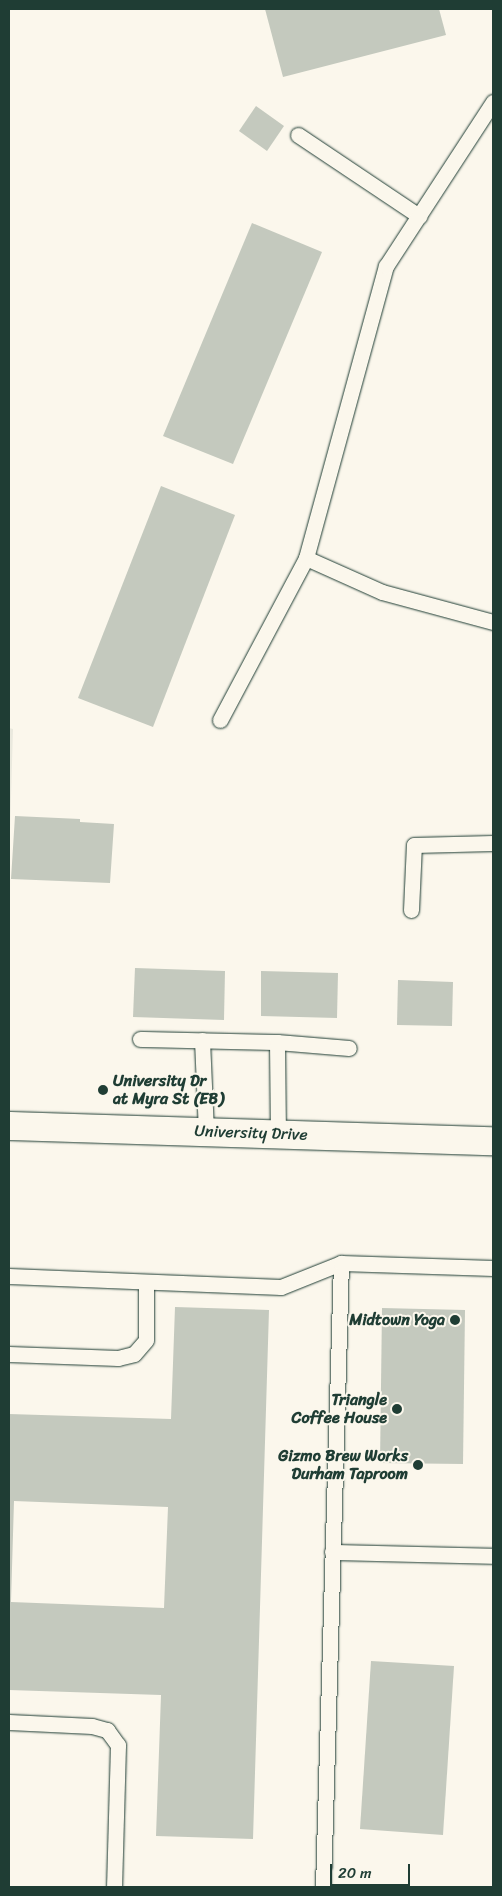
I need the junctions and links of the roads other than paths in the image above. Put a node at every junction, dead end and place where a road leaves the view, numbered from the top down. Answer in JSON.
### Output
{"nodes":[{"id":1,"x":493,"y":102,"type":"edge"},
{"id":2,"x":298,"y":135,"type":"dead end"},
{"id":3,"x":419,"y":216,"type":"junction"},
{"id":4,"x":306,"y":558,"type":"junction"},
{"id":5,"x":493,"y":622,"type":"edge"},
{"id":6,"x":220,"y":720,"type":"dead end"},
{"id":7,"x":493,"y":842,"type":"edge"},
{"id":8,"x":411,"y":910,"type":"dead end"},
{"id":9,"x":140,"y":1039,"type":"dead end"},
{"id":10,"x":202,"y":1040,"type":"junction"},
{"id":11,"x":277,"y":1042,"type":"junction"},
{"id":12,"x":349,"y":1048,"type":"dead end"},
{"id":13,"x":9,"y":1126,"type":"edge"},
{"id":14,"x":206,"y":1132,"type":"junction"},
{"id":15,"x":278,"y":1134,"type":"junction"},
{"id":16,"x":493,"y":1141,"type":"edge"},
{"id":17,"x":341,"y":1262,"type":"junction"},
{"id":18,"x":493,"y":1268,"type":"edge"},
{"id":19,"x":9,"y":1276,"type":"edge"},
{"id":20,"x":146,"y":1282,"type":"junction"},
{"id":21,"x":9,"y":1354,"type":"edge"},
{"id":22,"x":332,"y":1552,"type":"junction"},
{"id":23,"x":493,"y":1556,"type":"edge"},
{"id":24,"x":9,"y":1722,"type":"edge"},
{"id":25,"x":114,"y":1887,"type":"edge"},
{"id":26,"x":323,"y":1887,"type":"edge"}],
"edges":[{"from":1,"to":3,"type":"lane"},
{"from":2,"to":3,"type":"lane"},
{"from":3,"to":4,"type":"lane"},
{"from":4,"to":5,"type":"lane"},
{"from":4,"to":6,"type":"lane"},
{"from":7,"to":8,"type":"lane"},
{"from":9,"to":10,"type":"lane"},
{"from":10,"to":11,"type":"lane"},
{"from":10,"to":14,"type":"lane"},
{"from":11,"to":12,"type":"lane"},
{"from":11,"to":15,"type":"lane"},
{"from":13,"to":14,"type":"main road","name":"University Drive"},
{"from":14,"to":15,"type":"main road","name":"University Drive"},
{"from":15,"to":16,"type":"main road","name":"University Drive"},
{"from":17,"to":18,"type":"lane"},
{"from":17,"to":20,"type":"lane"},
{"from":17,"to":22,"type":"lane"},
{"from":19,"to":20,"type":"lane"},
{"from":20,"to":21,"type":"lane"},
{"from":22,"to":23,"type":"lane"},
{"from":22,"to":26,"type":"lane"},
{"from":24,"to":25,"type":"lane"}]}
